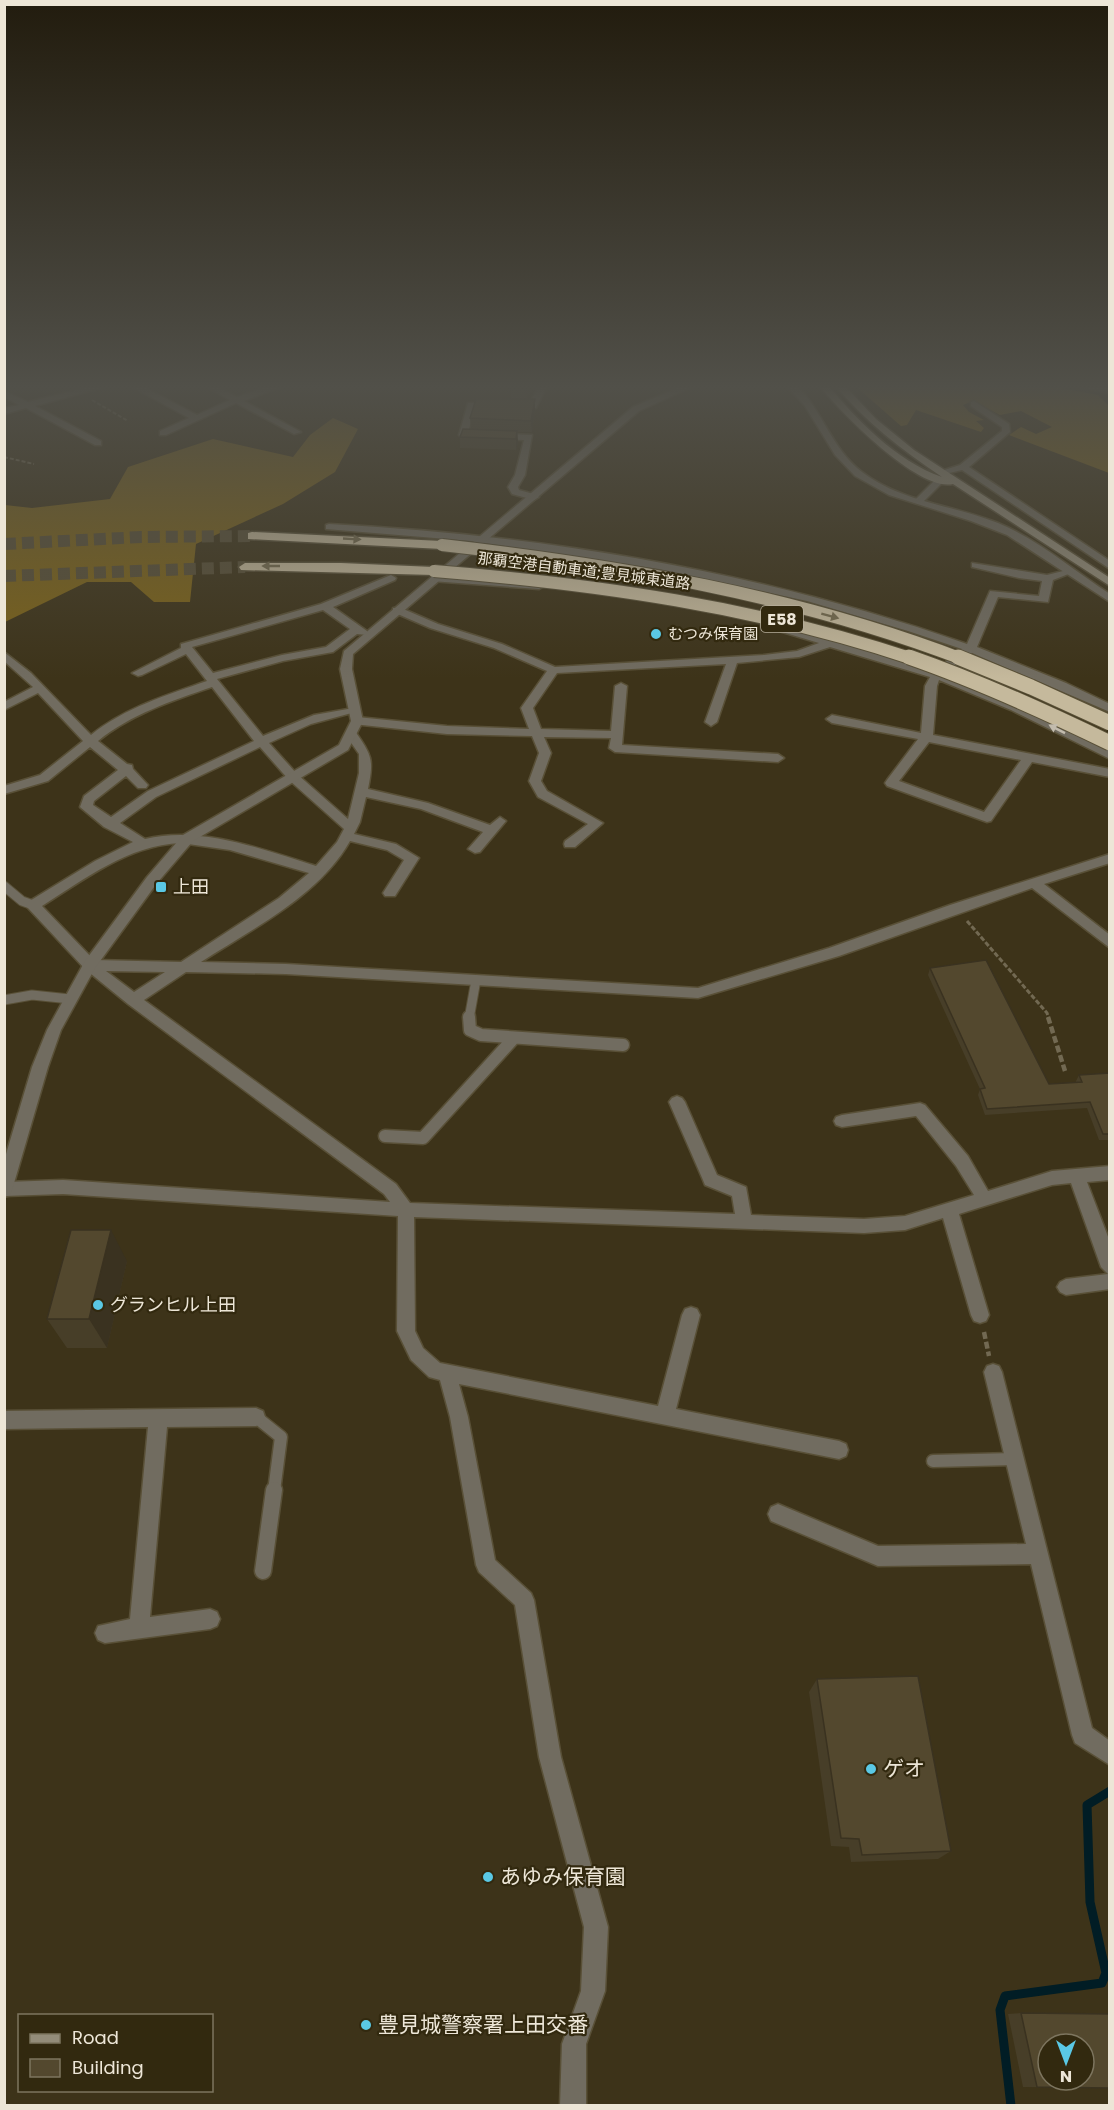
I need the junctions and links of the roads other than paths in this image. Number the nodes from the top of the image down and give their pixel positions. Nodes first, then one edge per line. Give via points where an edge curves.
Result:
1 (516, 482) edge
2 (551, 482) edge
3 (873, 482) edge
4 (936, 482) edge
5 (957, 482) edge
6 (986, 482) edge
7 (534, 497) junction
8 (919, 501) junction
9 (329, 527) dead end
10 (252, 536) tunnel mouth
11 (483, 539) junction
12 (1110, 552) edge
13 (1095, 557) junction
14 (1078, 563) junction
15 (976, 565) dead end
16 (1110, 566) edge
17 (245, 567) tunnel mouth
18 (1067, 571) junction
19 (434, 575) junction
20 (391, 578) dead end
21 (1048, 578) junction
22 (1110, 583) edge
23 (1110, 600) edge
24 (325, 606) junction
25 (398, 610) junction
26 (356, 630) junction
27 (369, 635) junction
28 (833, 642) junction
29 (971, 648) junction
30 (187, 649) junction
31 (4, 655) edge
32 (732, 661) junction
33 (554, 670) junction
34 (138, 673) dead end
35 (936, 675) junction
36 (212, 680) junction
37 (621, 686) dead end
38 (40, 688) junction
39 (4, 707) edge
40 (1110, 709) edge
41 (356, 715) junction
42 (832, 719) dead end
43 (711, 722) dead end
44 (1110, 723) edge
45 (535, 732) junction
46 (351, 734) junction
47 (927, 736) junction
48 (90, 741) junction
49 (261, 742) junction
50 (1110, 743) edge
51 (616, 746) junction
52 (1110, 755) edge
53 (1030, 756) junction
54 (778, 758) dead end
55 (128, 768) junction
56 (1110, 773) edge
57 (293, 777) junction
58 (142, 785) dead end
59 (4, 790) edge
60 (362, 792) junction
61 (109, 824) junction
62 (348, 832) junction
63 (188, 838) junction
64 (143, 843) junction
65 (570, 844) dead end
66 (475, 849) dead end
67 (1110, 858) edge
68 (319, 872) junction
69 (1034, 883) junction
70 (4, 886) edge
71 (390, 893) dead end
72 (33, 905) junction
73 (1110, 943) edge
74 (90, 965) junction
75 (179, 968) junction
76 (476, 980) junction
77 (70, 999) junction
78 (4, 1000) edge
79 (133, 1000) junction
80 (514, 1038) junction
81 (623, 1045) dead end
82 (677, 1102) dead end
83 (842, 1121) dead end
84 (385, 1136) dead end
85 (1110, 1173) edge
86 (1077, 1176) junction
87 (5, 1189) edge
88 (984, 1197) junction
89 (949, 1209) junction
90 (406, 1210) junction
91 (744, 1221) junction
92 (1110, 1268) edge
93 (1110, 1281) edge
94 (1066, 1287) dead end
95 (691, 1315) dead end
96 (980, 1315) road end
97 (993, 1372) road end
98 (447, 1374) junction
99 (665, 1416) junction
100 (256, 1417) joint
101 (158, 1419) junction
102 (4, 1420) edge
103 (839, 1450) dead end
104 (1014, 1459) junction
105 (933, 1461) dead end
106 (778, 1514) dead end
107 (1038, 1554) junction
108 (264, 1570) dead end
109 (210, 1619) dead end
110 (139, 1628) junction
111 (105, 1633) dead end
112 (1110, 1754) edge
113 (573, 2106) edge

1 - 7 street via 514,492
2 - 7 street
3 - 8 street
4 - 8 street
5 - 14 main road
6 - 13 street
7 - 11 street
8 - 18 street via 1010,532
9 - 11 street
10 -> 44 highway, 那覇空港自動車道;豊見城東道路 / E58, bridge via 386,541 525,554 758,597 893,634 988,669
11 - 19 street
11 - 29 street via 644,562 769,589 866,614
12 - 13 street
13 - 14 street
13 - 16 street
14 - 22 main road
15 - 21 street
19 -> 17 highway, 那覇空港自動車道;豊見城東道路 / E58 via 341,567
18 - 21 street
18 - 23 street
19 - 25 street
19 - 28 street via 653,596
19 - 50 highway, 那覇空港自動車道;豊見城東道路 / E58, bridge via 488,574 623,589 774,617 938,667 1036,707
20 - 24 street
21 - 29 street via 1044,600 994,592
24 - 26 street
24 - 30 street via 185,646
25 - 27 street
25 - 33 street
26 - 27 street
26 - 36 street via 329,650 282,658
27 - 41 street via 348,653 346,669
28 - 32 street via 799,654
28 - 35 street
29 - 35 street
29 - 40 street
30 - 34 street
30 - 36 street
31 - 38 street
32 - 33 street
32 - 43 street
33 - 45 street via 527,708
35 - 47 street via 931,686
52 -> 35 street via 1015,708
36 - 48 street via 151,705
36 - 49 street
37 - 51 street
38 - 39 street
38 - 48 street
41 - 45 street via 447,730
41 - 46 street
41 - 49 street via 318,716
42 - 47 street
45 - 51 street
45 - 65 street via 545,753 535,782 542,794 597,823
46 - 57 street via 344,747
46 - 60 street via 365,754
47 - 53 street
47 - 53 street via 891,783 987,818
48 - 55 street
48 - 59 street via 44,778
49 - 57 street
49 - 61 street via 152,794
51 - 54 street
53 - 56 street
55 - 58 street
55 - 61 street via 88,799 86,807
57 - 62 street
57 - 63 street
60 - 62 street
60 - 66 street via 496,826
61 - 64 street
62 - 68 street
62 - 71 street via 412,858
63 - 64 street
63 - 68 street
63 - 74 street
64 - 72 street
67 - 69 street
68 - 75 street via 284,901
69 - 73 street
69 - 76 street via 834,952 698,993
70 - 72 lane
72 - 74 street
74 - 75 street
74 - 77 street
74 - 79 street
75 - 76 street via 286,969
75 - 79 street
76 - 80 lane via 470,1030
77 - 78 lane via 32,995
77 - 87 street via 39,1067
79 - 90 street via 390,1189
80 - 81 lane
80 - 84 lane via 423,1138
82 - 91 street via 711,1180 740,1192
83 - 88 street via 920,1109 962,1161
85 - 86 street
86 - 88 street via 1052,1178
86 - 92 street
87 - 90 street via 63,1187
88 - 89 street
89 - 91 street via 905,1223 864,1226
89 - 96 street
90 - 91 street
90 - 98 street via 406,1331 417,1354 435,1371
93 - 94 street
95 - 99 street
97 - 104 street
98 - 99 street
98 - 113 street via 459,1417 486,1565 524,1600 550,1757 596,1927 593,1991 574,2044
99 - 103 street
100 - 101 street
100 - 108 lane via 281,1437
101 - 102 street
101 - 110 street
104 - 105 lane
104 - 107 street
106 - 107 street via 878,1556
107 - 112 street via 1083,1735
109 - 110 street
110 - 111 street

